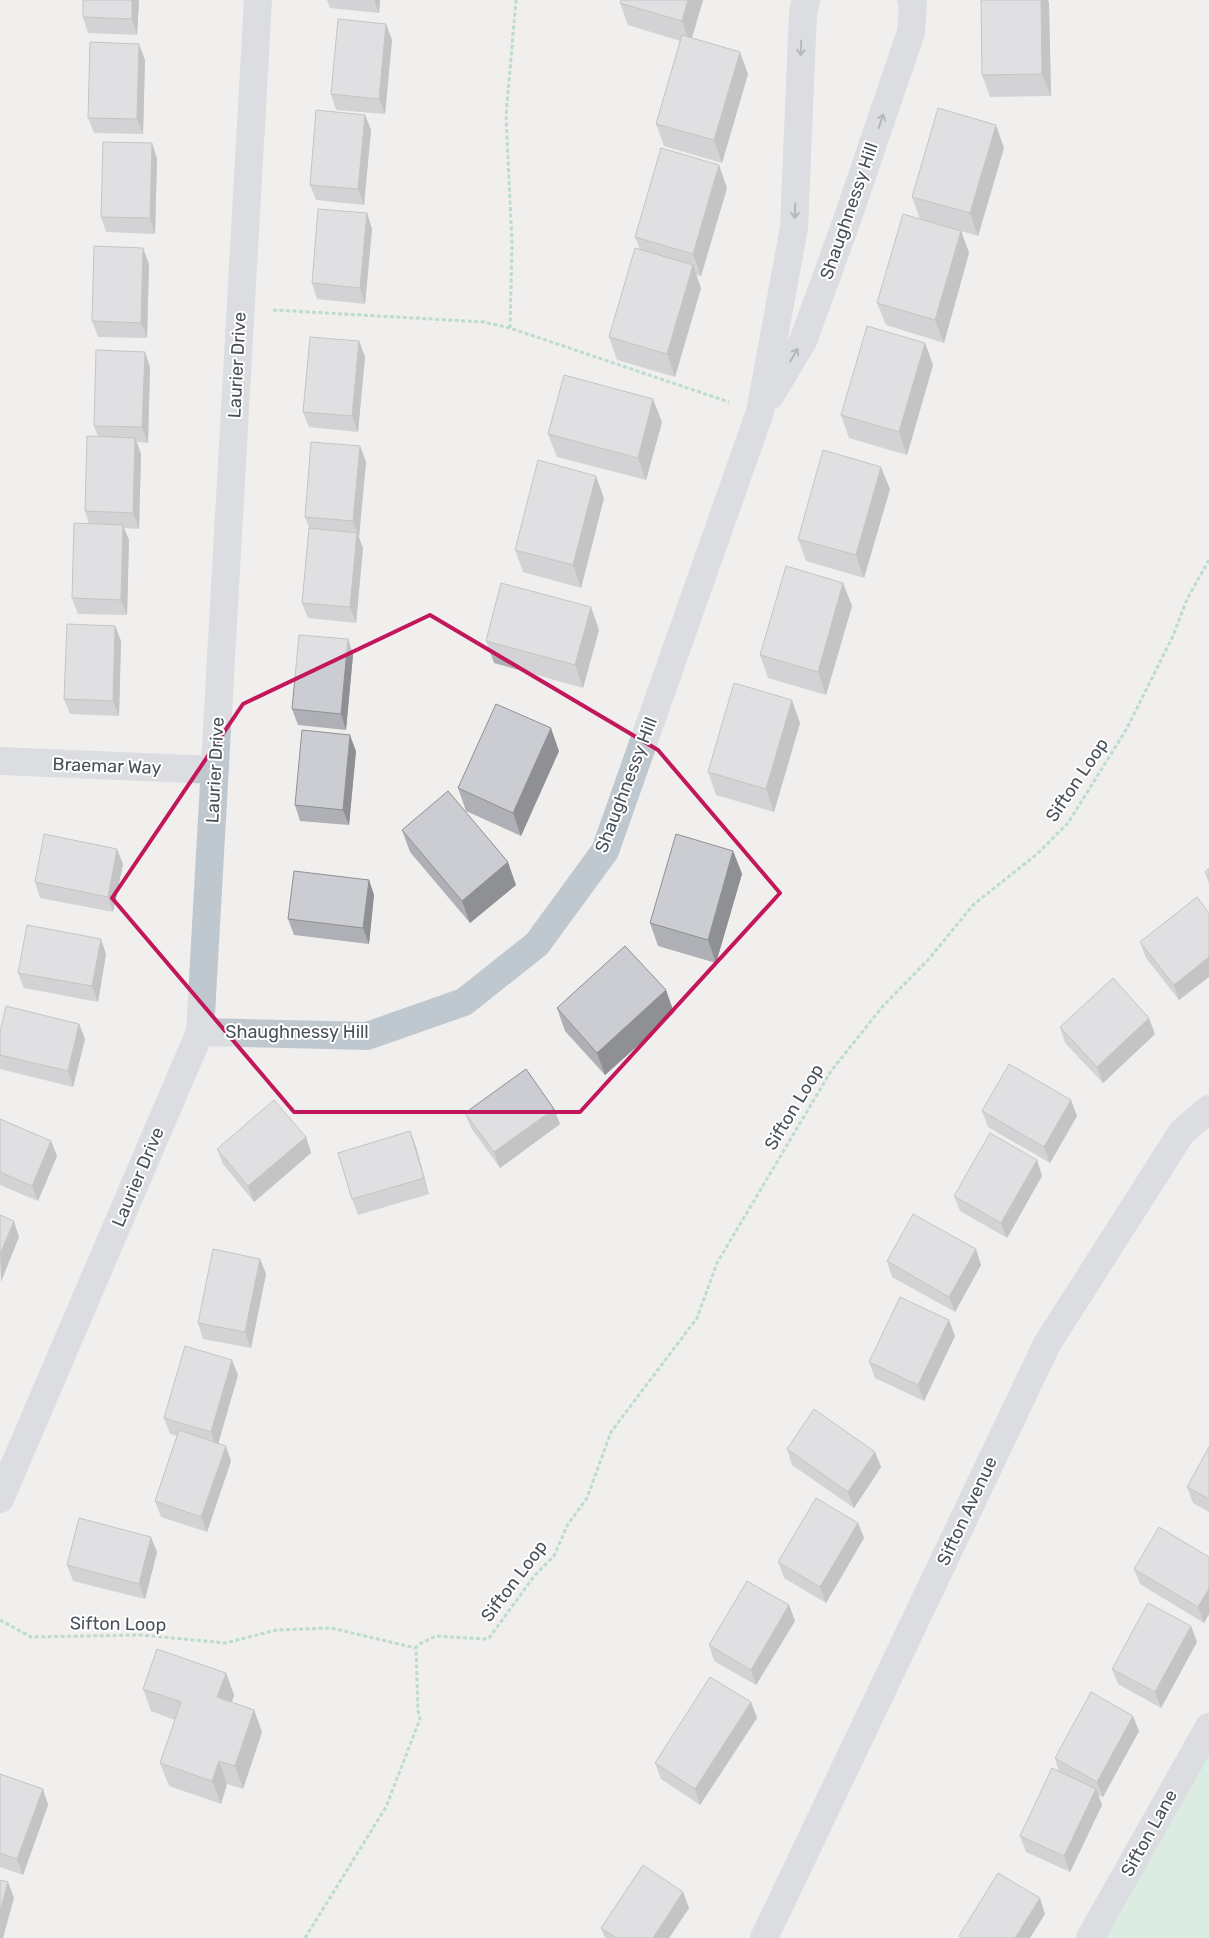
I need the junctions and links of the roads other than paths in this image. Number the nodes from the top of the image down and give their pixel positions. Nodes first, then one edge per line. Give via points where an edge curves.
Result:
1 (258, 0) edge
2 (806, 0) edge
3 (911, 0) edge
4 (760, 412) junction
5 (0, 761) edge
6 (215, 770) junction
7 (200, 1032) junction
8 (1209, 1109) edge
9 (0, 1499) edge
10 (1209, 1727) edge
11 (764, 1938) edge
12 (1090, 1938) edge

1 - 6 street, Laurier Drive
2 -> 4 street, Shaughnessy Hill via 794,228
4 -> 3 street, Shaughnessy Hill via 803,341 911,32
4 - 7 street, Shaughnessy Hill via 605,851 537,944 464,1002 367,1036
5 - 6 street, Braemar Way
6 - 7 street, Laurier Drive
7 - 9 street, Laurier Drive
8 - 11 street, Sifton Avenue via 1182,1132 1046,1344
10 - 12 street, Sifton Lane

